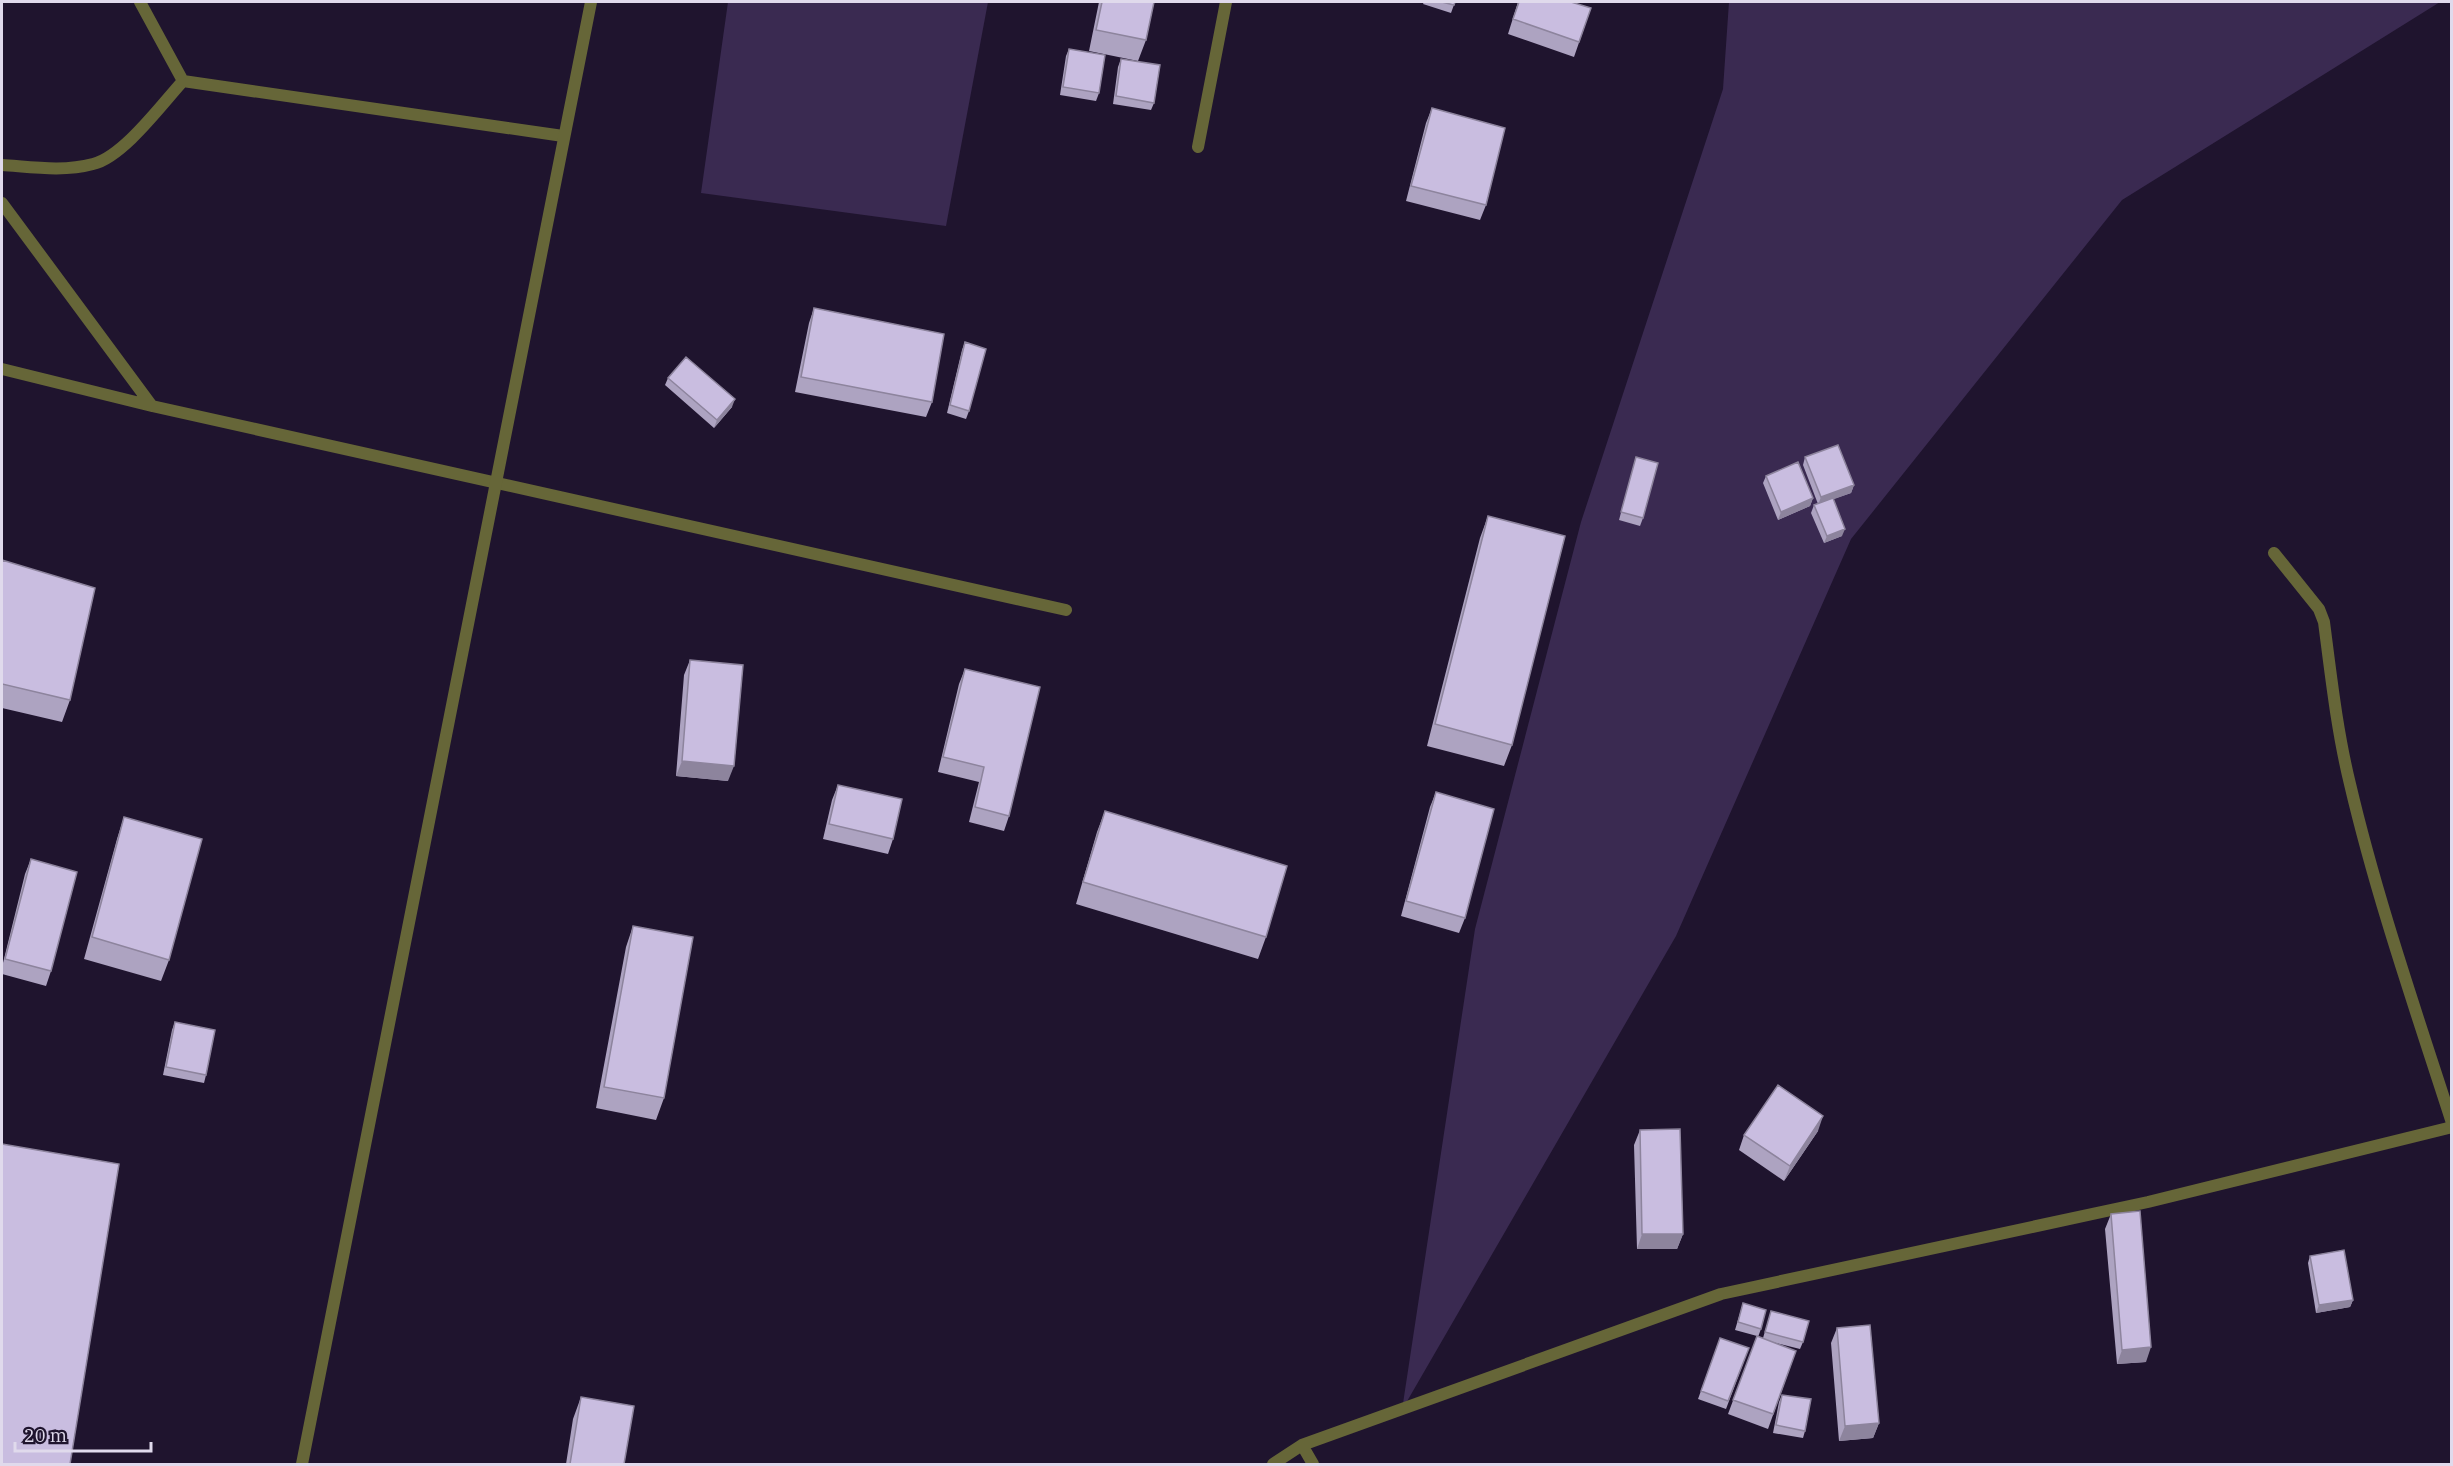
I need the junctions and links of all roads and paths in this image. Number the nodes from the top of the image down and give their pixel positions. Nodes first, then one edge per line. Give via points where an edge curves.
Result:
1 (140, 2) edge
2 (591, 2) edge
3 (1226, 2) edge
4 (183, 81) junction
5 (563, 136) junction
6 (1198, 147) dead end
7 (2, 165) edge
8 (2, 203) edge
9 (2, 369) edge
10 (152, 406) junction
11 (495, 482) junction
12 (2274, 553) dead end
13 (1066, 610) dead end
14 (2451, 1125) edge
15 (1302, 1445) junction
16 (302, 1464) edge
17 (1273, 1464) edge
18 (1313, 1464) edge

1 - 4 street
2 - 5 street
3 - 6 street
4 - 5 street
4 - 7 street via 125,145 96,164 67,169
5 - 11 street
8 - 10 street
9 - 10 street
10 - 11 street
11 - 13 street
11 - 16 street
12 - 14 street via 2319,609 2324,622 2349,783 2377,890
14 - 15 street via 2148,1202 1721,1294
15 - 17 street
15 - 18 street

